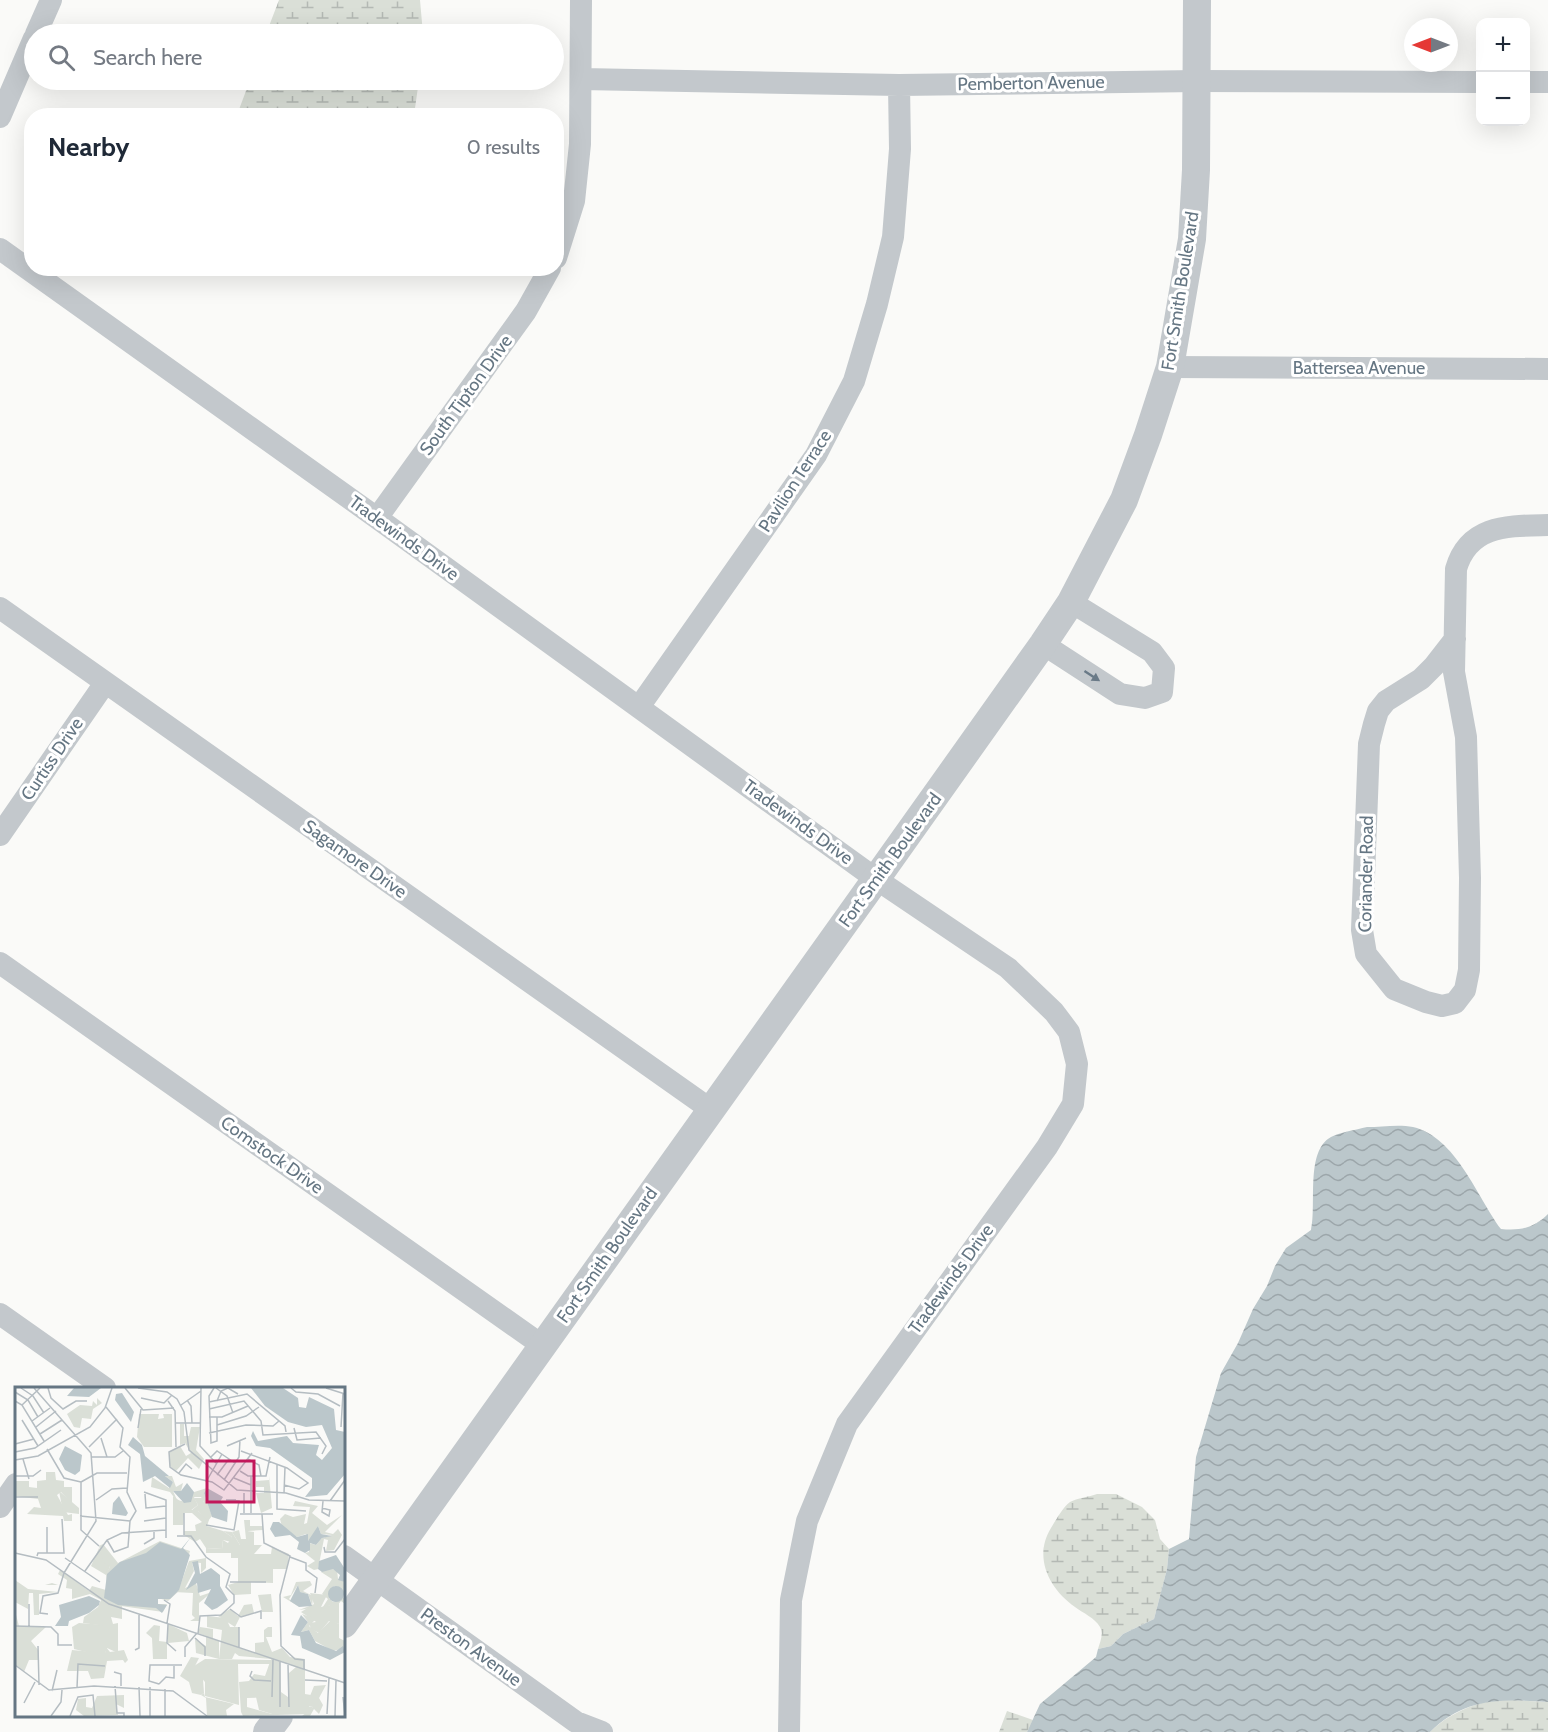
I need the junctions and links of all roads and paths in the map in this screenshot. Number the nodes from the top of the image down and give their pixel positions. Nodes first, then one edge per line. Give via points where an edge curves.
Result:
1 (51, 0) edge
2 (581, 0) edge
3 (1197, 0) edge
4 (40, 24) edge
5 (24, 61) edge
6 (582, 79) junction
7 (1197, 81) junction
8 (1476, 82) edge
9 (1530, 82) edge
10 (1548, 82) edge
11 (899, 85) junction
12 (0, 117) edge
13 (564, 233) edge
14 (0, 249) edge
15 (24, 266) edge
16 (38, 276) edge
17 (546, 276) edge
18 (1170, 367) junction
19 (1548, 369) edge
20 (377, 518) junction
21 (1548, 525) edge
22 (1071, 602) junction
23 (0, 608) edge
24 (1455, 639) junction
25 (1043, 644) junction
26 (105, 683) junction
27 (639, 707) junction
28 (0, 836) edge
29 (876, 879) junction
30 (0, 963) edge
31 (710, 1109) junction
32 (0, 1314) edge
33 (543, 1346) junction
34 (94, 1385) edge
35 (15, 1485) edge
36 (0, 1507) edge
37 (345, 1557) edge
38 (376, 1579) junction
39 (345, 1623) edge
40 (278, 1717) edge
41 (267, 1732) edge
42 (603, 1732) edge
43 (789, 1732) edge

1 - 4 street
2 - 6 street
3 - 7 street, Fort Smith Boulevard
5 - 12 street
6 - 11 street, Pemberton Avenue
6 - 13 street via 574,201
7 - 8 street, Pemberton Avenue
7 - 11 street, Pemberton Avenue
7 - 18 street, Fort Smith Boulevard via 1192,239
9 - 10 street
11 - 27 street, Pavilion Terrace via 900,149 893,237 854,381 816,455
14 - 15 street, Tradewinds Drive
16 - 20 street, Tradewinds Drive
17 - 20 street, South Tipton Drive via 526,311
18 - 19 street, Battersea Avenue
18 - 22 street, Fort Smith Boulevard via 1124,500
20 - 27 street, Tradewinds Drive
21 - 24 street, Coriander Road via 1504,526 1484,532 1460,555 1454,590
22 - 25 street, Fort Smith Boulevard
25 -> 22 street via 1120,694 1146,698 1162,692 1164,668 1152,652
23 - 26 street, Sagamore Drive
24 - 24 street, Coriander Road via 1454,672 1466,737 1469,970 1465,990 1455,1003 1442,1006 1394,989 1366,954 1363,887 1369,744 1378,711 1386,701 1421,679
25 - 29 street, Fort Smith Boulevard
26 - 28 street, Curtiss Drive
26 - 31 street, Sagamore Drive
27 - 29 street, Tradewinds Drive
29 - 31 street, Fort Smith Boulevard
29 - 43 street, Tradewinds Drive via 1008,968 1054,1012 1069,1032 1076,1074 1072,1104 1047,1147 847,1424 807,1521 791,1600
30 - 33 street, Comstock Drive
31 - 33 street, Fort Smith Boulevard
32 - 34 street
33 - 38 street, Fort Smith Boulevard
35 - 36 street
37 - 38 street, Preston Avenue
38 - 39 street, Fort Smith Boulevard
38 - 42 street, Preston Avenue via 576,1722
40 - 41 street

